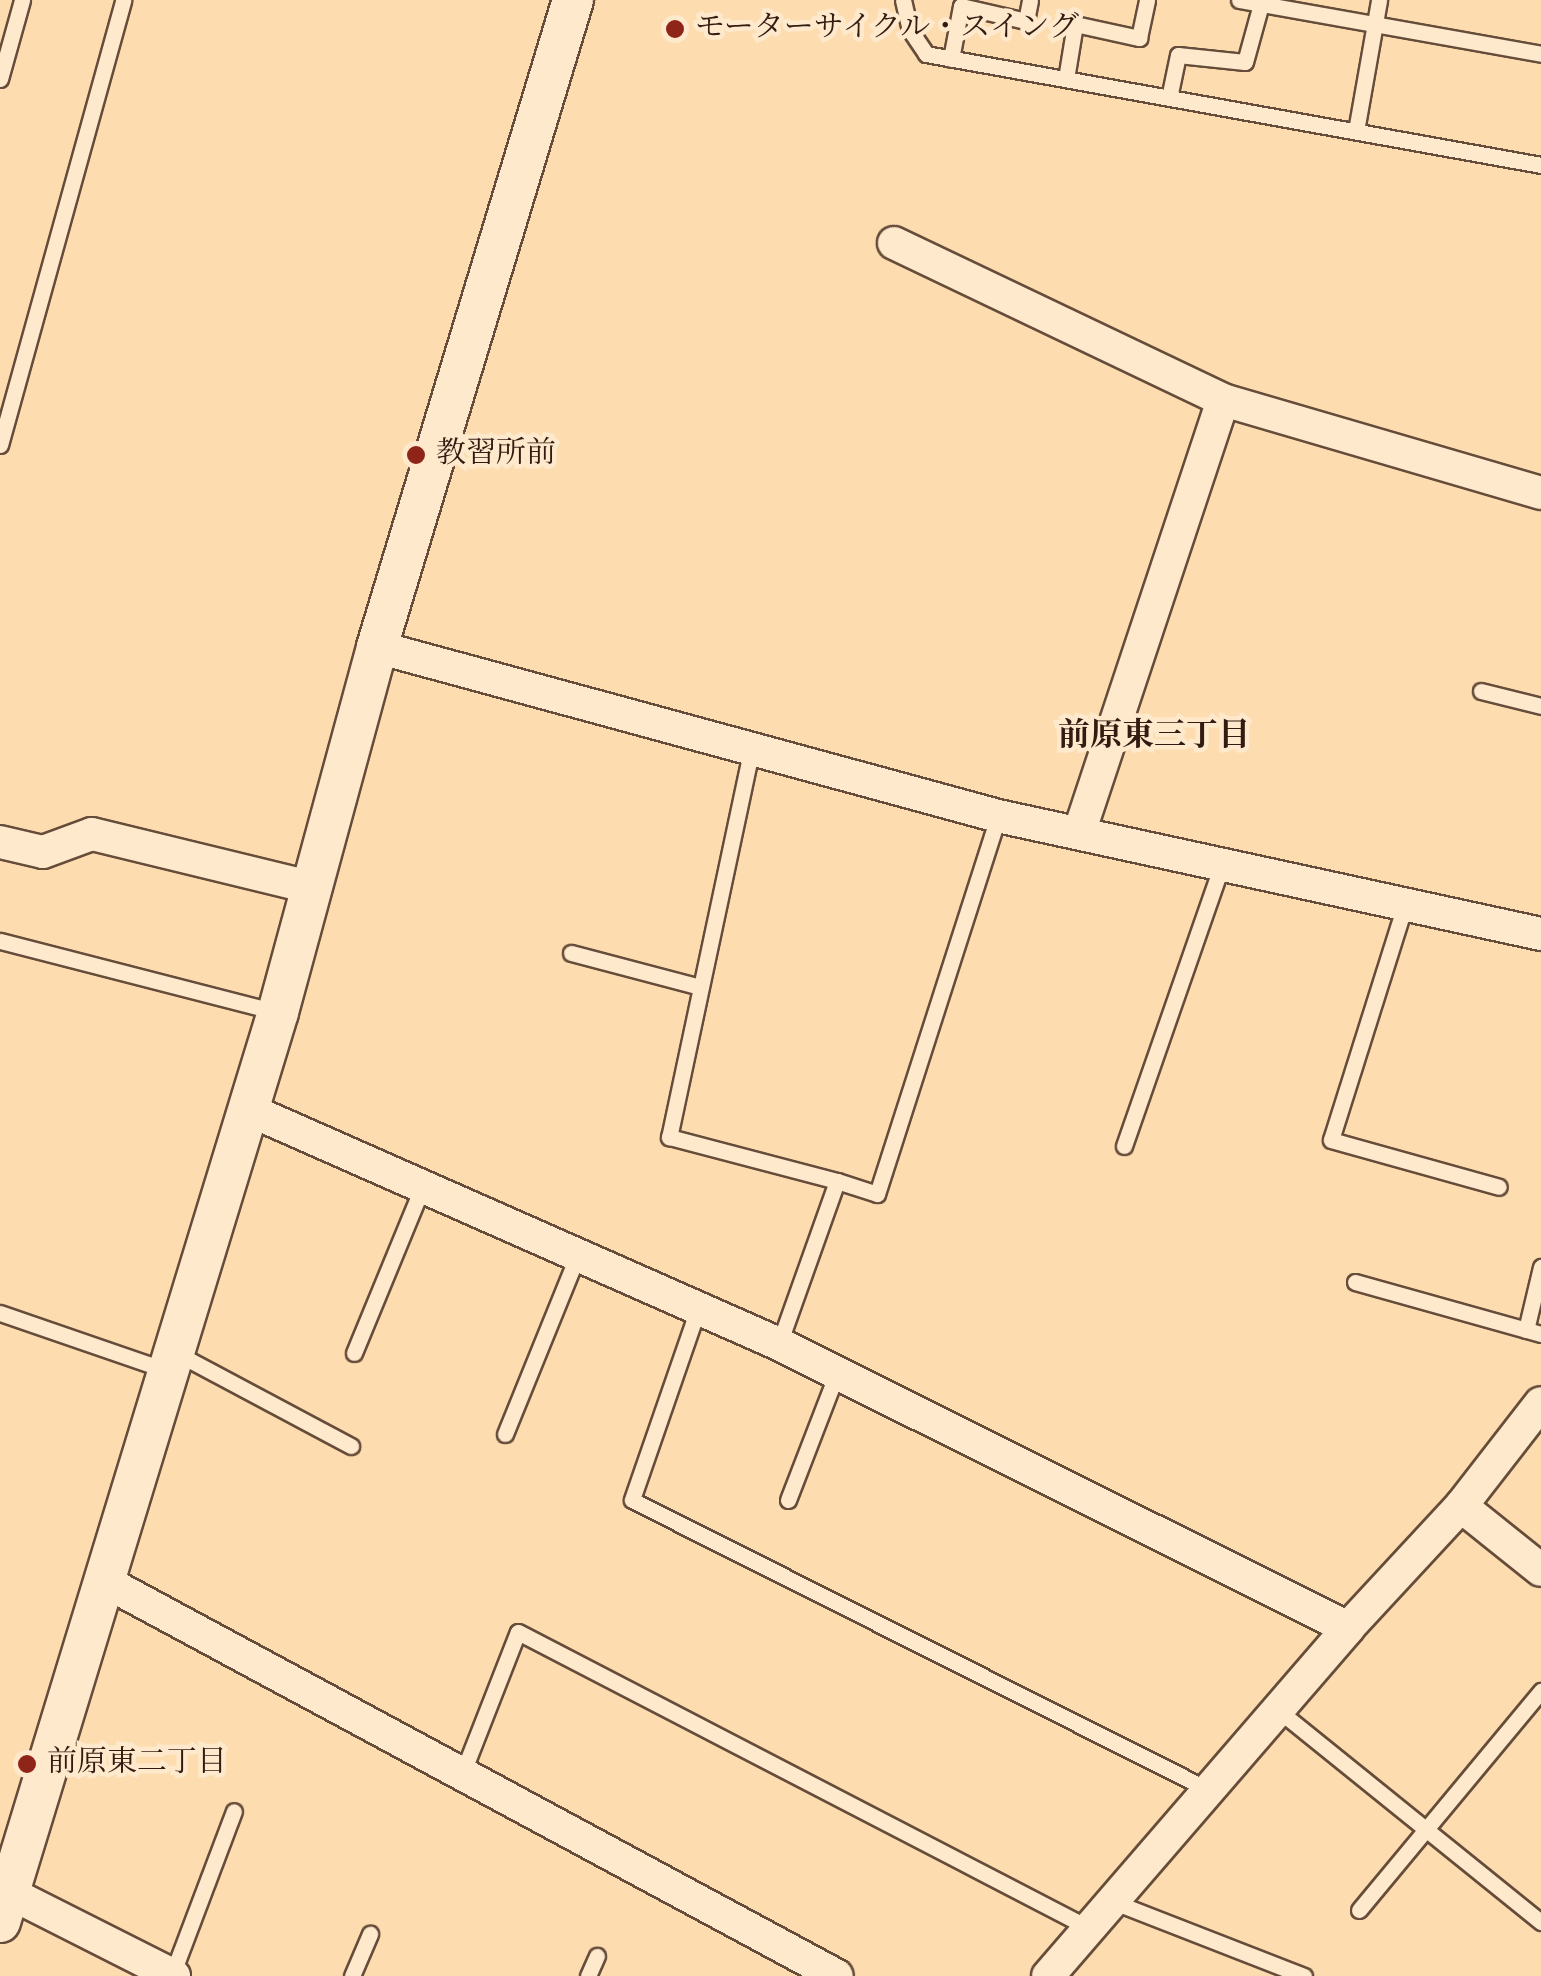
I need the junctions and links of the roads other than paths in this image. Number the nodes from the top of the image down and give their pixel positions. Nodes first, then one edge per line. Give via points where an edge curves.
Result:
1 (22, 0) edge
2 (123, 0) edge
3 (572, 0) edge
4 (903, 0) edge
5 (1030, 0) edge
6 (1146, 0) edge
7 (1239, 0) edge
8 (1379, 0) edge
9 (1261, 4) junction
10 (1375, 24) junction
11 (1541, 54) edge
12 (951, 59) junction
13 (0, 79) edge
14 (1066, 79) junction
15 (1169, 98) junction
16 (1356, 131) junction
17 (1541, 165) edge
18 (894, 244) dead end
19 (1223, 400) junction
20 (0, 445) edge
21 (1541, 493) edge
22 (377, 647) junction
23 (1481, 691) dead end
24 (1541, 706) edge
25 (751, 752) junction
26 (998, 816) junction
27 (1079, 833) junction
28 (0, 842) edge
29 (1222, 865) junction
30 (310, 887) junction
31 (1405, 905) junction
32 (1541, 934) edge
33 (0, 942) edge
34 (571, 953) dead end
35 (701, 987) junction
36 (278, 1012) junction
37 (248, 1109) junction
38 (1124, 1146) dead end
39 (837, 1181) junction
40 (423, 1186) junction
41 (1499, 1186) dead end
42 (578, 1254) junction
43 (1541, 1267) edge
44 (1355, 1282) dead end
45 (698, 1306) junction
46 (0, 1312) edge
47 (1534, 1332) edge
48 (779, 1344) junction
49 (354, 1353) dead end
50 (172, 1362) junction
51 (838, 1373) junction
52 (1541, 1403) edge
53 (505, 1434) dead end
54 (351, 1446) dead end
55 (788, 1500) dead end
56 (1461, 1506) junction
57 (1541, 1570) edge
58 (106, 1582) junction
59 (1348, 1628) junction
60 (1541, 1691) edge
61 (1278, 1710) junction
62 (463, 1772) junction
63 (1210, 1790) junction
64 (234, 1810) dead end
65 (1428, 1831) junction
66 (1114, 1902) junction
67 (4, 1907) edge
68 (1359, 1910) dead end
69 (1541, 1922) edge
70 (1091, 1929) junction
71 (370, 1934) dead end
72 (596, 1956) dead end
73 (173, 1975) edge
74 (352, 1976) edge
75 (588, 1976) edge
76 (837, 1976) edge
77 (1048, 1976) edge
78 (1304, 1976) edge

1 - 13 lane
2 - 20 lane
3 - 22 street
4 - 12 lane via 910,30 926,54
5 - 12 lane via 1026,21 960,6
6 - 14 lane via 1139,38 1075,24
7 - 9 lane
8 - 10 lane
9 - 10 lane
9 - 15 lane via 1245,62 1178,55
10 - 11 lane
10 - 16 lane
12 - 14 lane
14 - 15 lane
15 - 16 lane
16 - 17 lane
18 - 19 street
19 - 21 street
19 - 27 street
22 - 25 street
22 - 30 street
23 - 24 lane
25 - 26 street
25 - 35 lane
26 - 27 street
26 - 39 lane via 877,1194
27 - 29 street
28 - 30 street via 43,852 92,834
29 - 31 street
29 - 38 lane
30 - 36 street
31 - 32 street
31 - 41 lane via 1331,1140
33 - 36 lane
34 - 35 lane
35 - 39 lane via 669,1137
36 - 37 street
37 - 40 street
37 - 50 street
39 - 48 lane
40 - 42 street
40 - 49 lane
42 - 45 street
42 - 53 lane
43 - 47 lane
44 - 47 lane
45 - 48 street
45 - 63 lane via 632,1500
46 - 50 lane
48 - 51 street
50 - 54 lane
50 - 58 street
51 - 55 lane
51 - 59 street
52 - 56 street
56 - 57 street
56 - 59 street
58 - 62 street
58 - 67 street
59 - 61 street
60 - 65 lane
61 - 63 street
61 - 65 lane
62 - 70 lane via 518,1632
62 - 76 street
63 - 66 street
64 - 73 lane
65 - 68 lane
65 - 69 lane
66 - 70 street
66 - 78 lane
67 - 73 street
70 - 77 street
71 - 74 lane
72 - 75 lane

